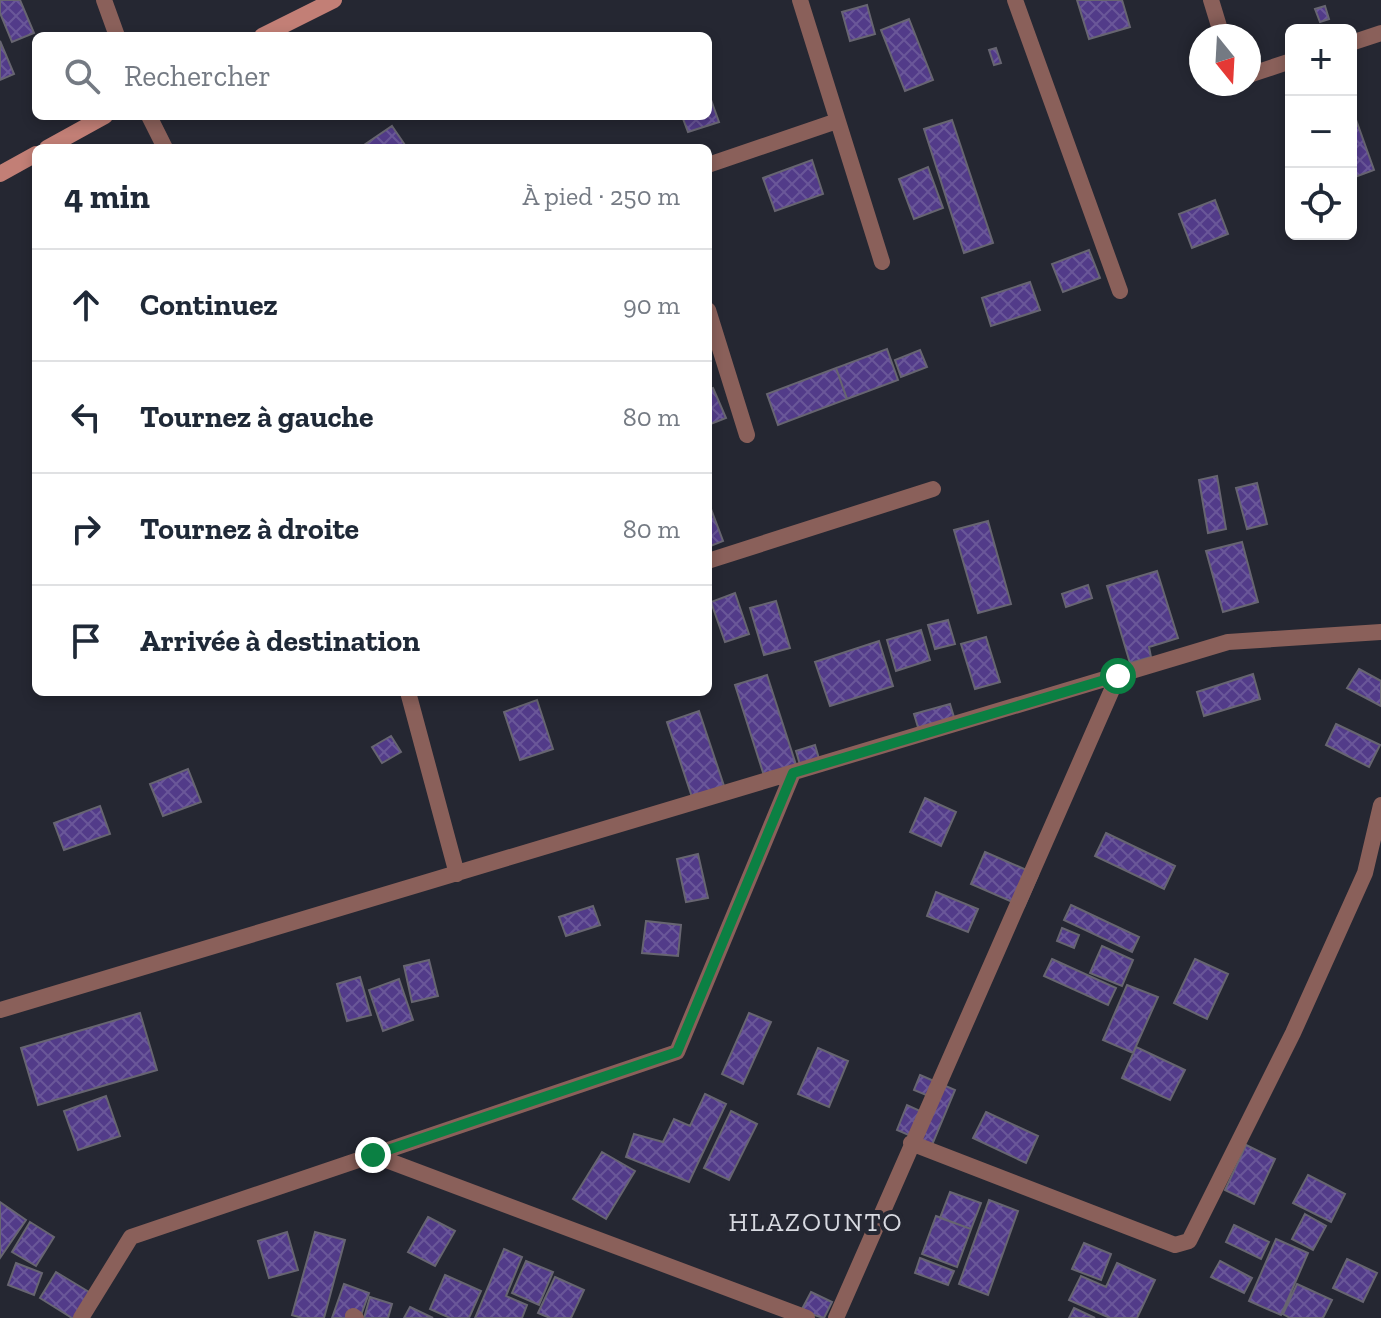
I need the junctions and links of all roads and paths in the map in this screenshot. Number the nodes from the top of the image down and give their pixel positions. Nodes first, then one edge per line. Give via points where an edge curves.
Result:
1 (104, 0) edge
2 (334, 0) edge
3 (800, 0) edge
4 (1015, 0) edge
5 (1211, 0) edge
6 (1218, 24) edge
7 (116, 32) edge
8 (270, 32) edge
9 (1381, 33) edge
10 (1357, 41) edge
11 (1285, 63) edge
12 (1261, 71) edge
13 (98, 120) edge
14 (151, 120) edge
15 (837, 121) junction
16 (54, 144) edge
17 (163, 144) edge
18 (32, 156) edge
19 (712, 164) edge
20 (0, 174) edge
21 (882, 262) dead end
22 (1120, 291) dead end
23 (712, 323) edge
24 (747, 435) dead end
25 (933, 489) dead end
26 (712, 560) edge
27 (1381, 632) edge
28 (1118, 676) junction
29 (409, 696) edge
30 (793, 773) junction
31 (1381, 805) edge
32 (457, 874) junction
33 (0, 1010) edge
34 (911, 1143) junction
35 (373, 1155) junction
36 (81, 1318) edge
37 (807, 1318) edge
38 (836, 1318) edge

1 - 7 street
2 - 8 street
3 - 15 street
4 - 22 street
5 - 6 street
9 - 10 street
11 - 12 street
13 - 16 street
14 - 17 street
15 - 19 street
15 - 21 street
18 - 20 street
23 - 24 street
25 - 26 street
27 - 28 street via 1228,642
28 - 30 street
28 - 34 street
29 - 32 street
30 - 32 street
30 - 35 street via 677,1052
31 - 34 street via 1365,873 1293,1033 1189,1241 1175,1245
32 - 33 street
34 - 38 street
35 - 36 street via 131,1237
35 - 37 street

